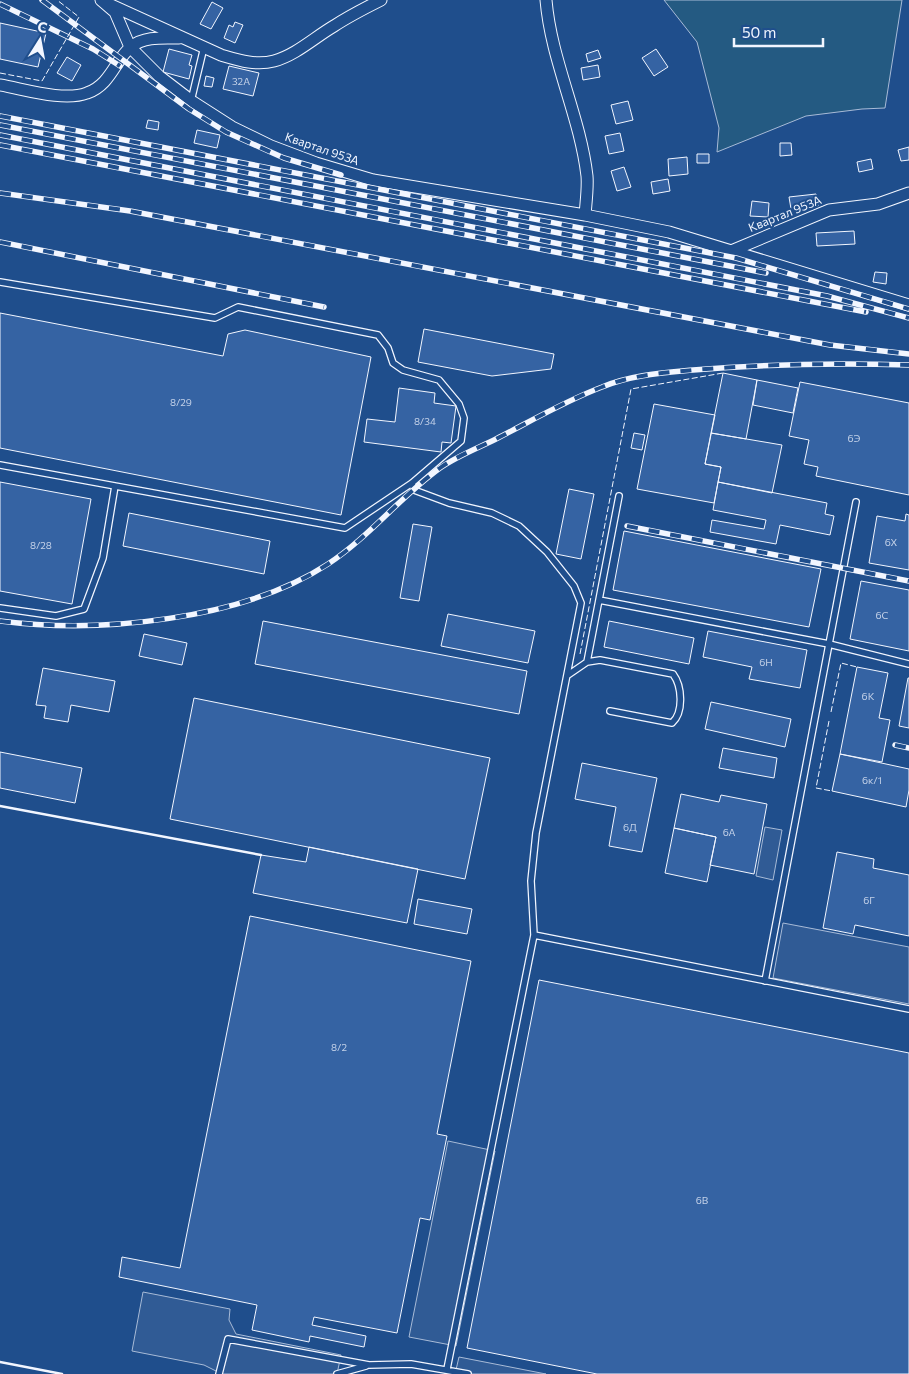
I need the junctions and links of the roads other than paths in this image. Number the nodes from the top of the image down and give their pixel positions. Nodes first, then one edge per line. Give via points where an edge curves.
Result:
1 (381, 0) edge
2 (546, 0) edge
3 (104, 1) edge
4 (184, 38) junction
5 (130, 47) junction
6 (204, 47) junction
7 (0, 85) edge
8 (191, 101) junction
9 (909, 193) edge
10 (585, 214) junction
11 (731, 251) junction
12 (0, 282) edge
13 (909, 305) edge
14 (0, 465) edge
15 (412, 483) junction
16 (115, 486) junction
17 (619, 496) dead end
18 (856, 502) dead end
19 (599, 600) junction
20 (0, 608) edge
21 (829, 644) junction
22 (587, 662) junction
23 (909, 664) edge
24 (568, 676) junction
25 (610, 711) dead end
26 (534, 935) junction
27 (765, 982) junction
28 (909, 1009) edge
29 (369, 1365) junction
30 (447, 1369) junction
31 (219, 1374) edge
32 (337, 1374) edge
33 (468, 1374) edge

1 - 6 street, Квартал 953А via 274,61 240,61
2 - 10 street via 548,26 581,142 587,178
3 - 4 street, Квартал 953А
3 - 5 street, Квартал 953А via 122,24
4 - 5 street via 155,38
4 - 6 street, Квартал 953А
5 - 7 street via 110,75 87,94 68,97
5 - 8 street, Квартал 953А
6 - 8 lane
8 - 10 street, Квартал 953А via 232,127 271,146 374,180
9 - 11 street, Квартал 953А via 878,204 828,210
10 - 11 street, Квартал 953А via 669,232
11 - 13 street, Квартал 953А
12 - 15 lane via 215,318 238,307 378,335 388,348 393,363 403,370 439,380 458,404 464,418 461,441
14 - 16 lane
15 - 16 lane via 345,528
15 - 24 lane via 414,490 492,513 519,526 547,552 574,586 580,603
16 - 20 lane via 103,558 84,608 56,616
17 - 19 lane
18 - 21 lane
19 - 21 lane
19 - 22 lane
21 - 23 lane
21 - 27 lane
22 - 24 lane
22 - 25 lane via 600,660 673,674 680,683 679,713 672,723
24 - 26 lane via 536,833 531,881
26 - 27 lane
26 - 30 lane
27 - 28 lane
29 - 30 lane via 412,1364
29 - 31 lane via 228,1339
29 - 32 lane
30 - 33 lane

